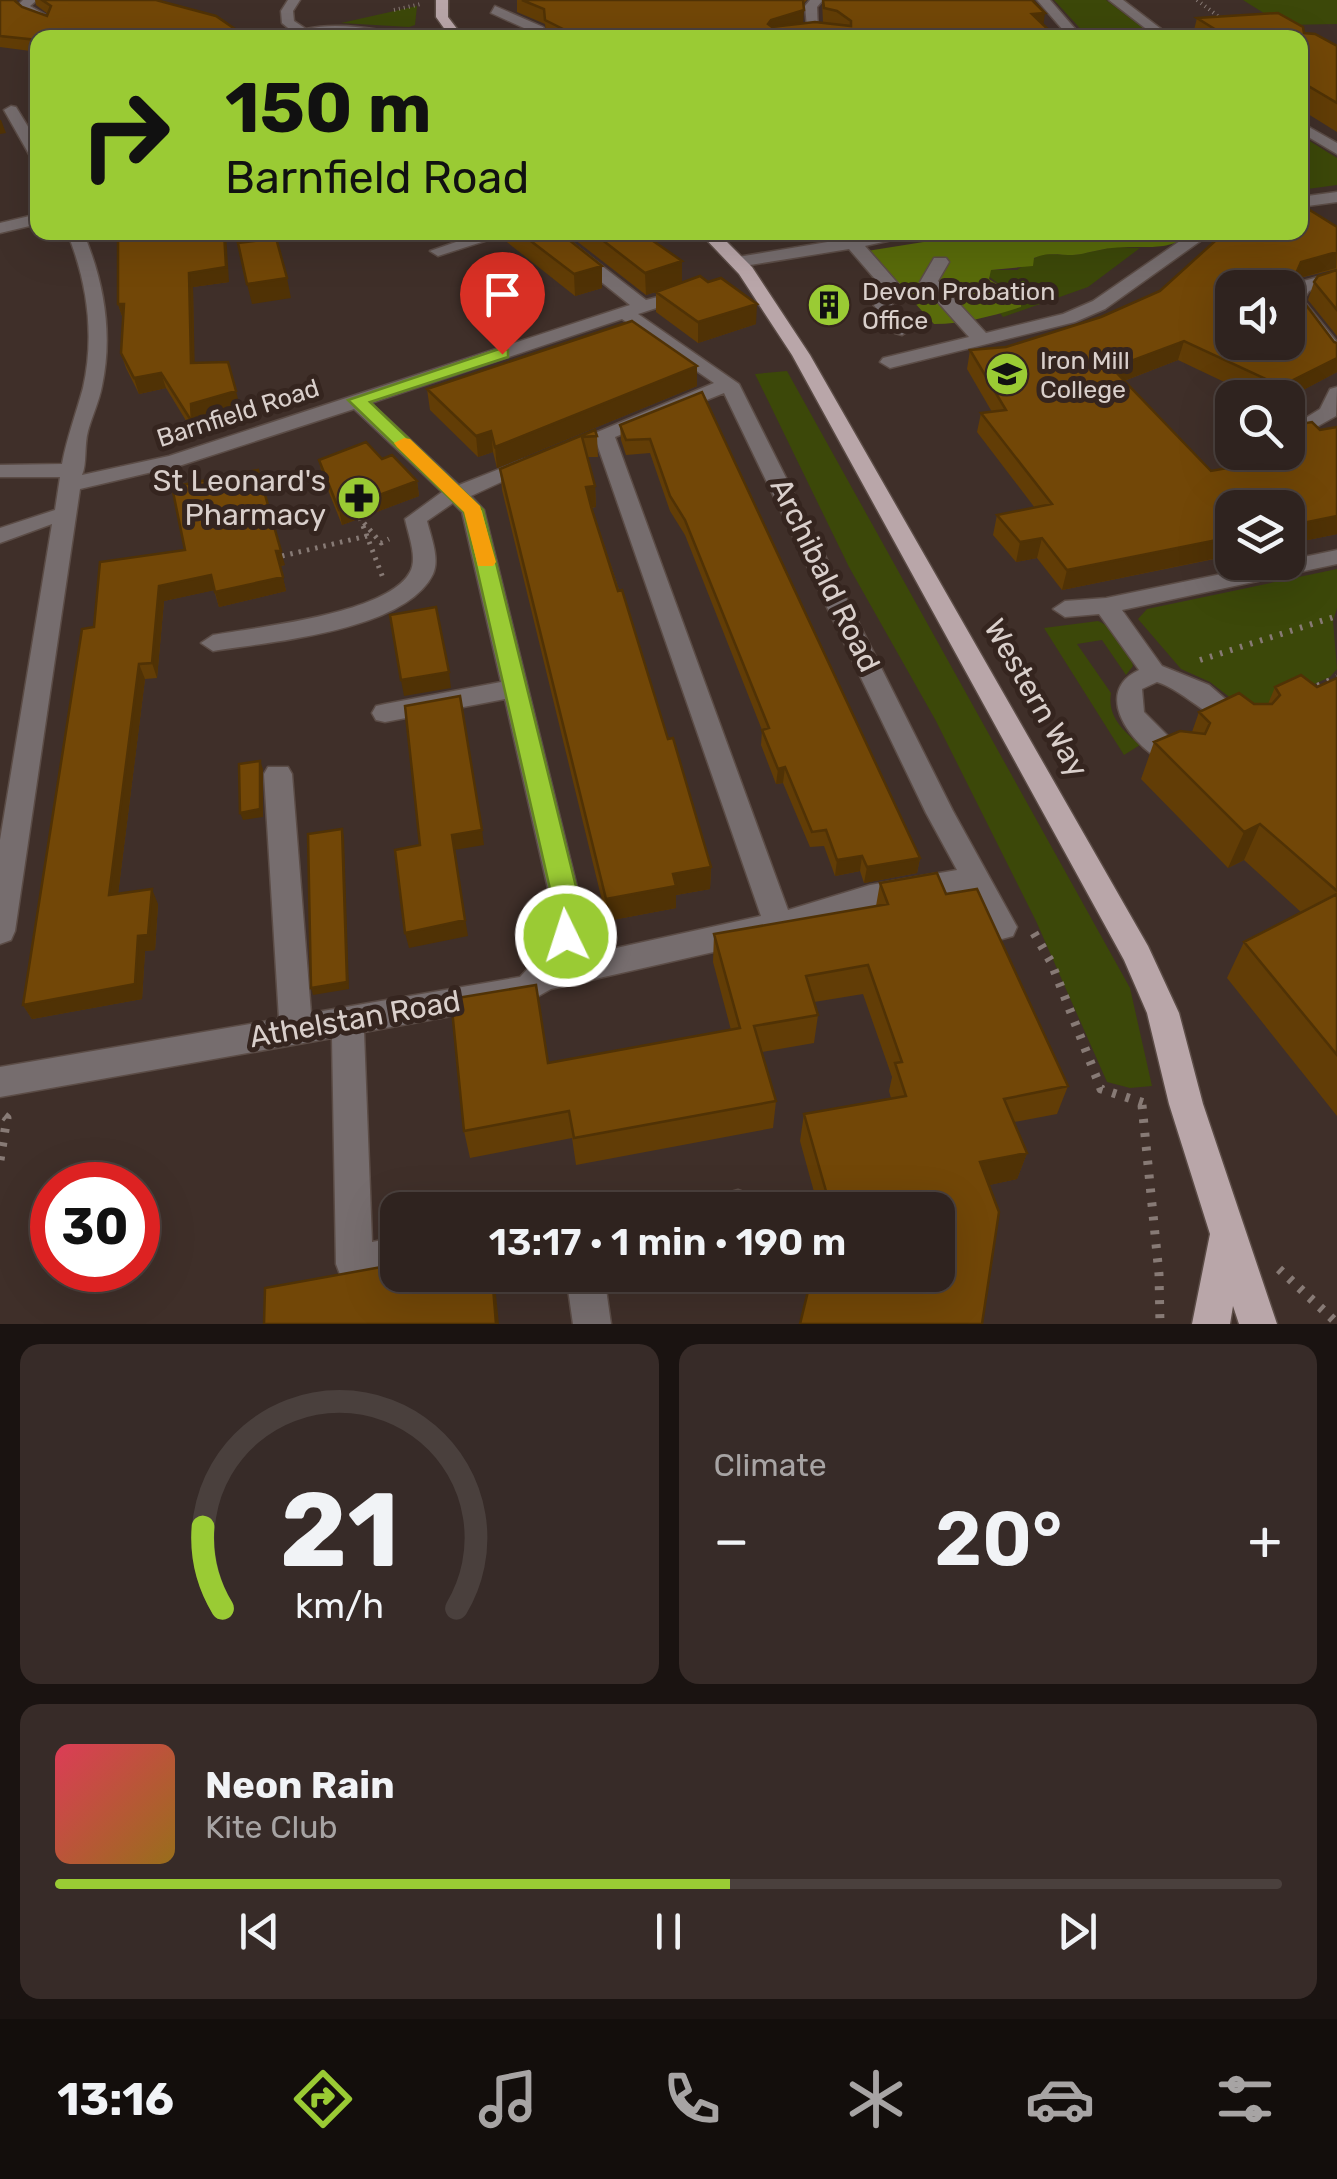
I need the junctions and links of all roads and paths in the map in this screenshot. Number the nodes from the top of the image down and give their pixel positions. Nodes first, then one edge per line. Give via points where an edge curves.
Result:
1 (31, 0) edge
2 (294, 0) edge
3 (442, 0) edge
4 (817, 0) edge
5 (1042, 0) edge
6 (1115, 0) edge
7 (1196, 0) edge
8 (521, 3) edge
9 (48, 20) edge
10 (1235, 24) edge
11 (814, 29) junction
12 (290, 30) edge
13 (323, 30) edge
14 (358, 30) edge
15 (452, 30) edge
16 (539, 30) edge
17 (810, 30) edge
18 (822, 30) edge
19 (1070, 30) edge
20 (1155, 30) edge
21 (11, 110) edge
22 (1308, 131) edge
23 (30, 142) edge
24 (1337, 150) edge
25 (1337, 197) edge
26 (1308, 201) edge
27 (30, 221) edge
28 (0, 228) edge
29 (77, 240) edge
30 (477, 240) edge
31 (556, 240) edge
32 (715, 240) edge
33 (866, 240) edge
34 (1193, 240) edge
35 (852, 242) junction
36 (438, 251) dead end
37 (738, 262) junction
38 (940, 262) dead end
39 (1337, 277) edge
40 (691, 290) edge
41 (635, 310) junction
42 (902, 330) dead end
43 (982, 340) junction
44 (1337, 354) edge
45 (890, 362) dead end
46 (729, 384) junction
47 (1337, 393) edge
48 (357, 400) junction
49 (1305, 427) edge
50 (604, 434) junction
51 (0, 471) edge
52 (74, 477) junction
53 (458, 494) junction
54 (66, 514) junction
55 (0, 536) edge
56 (367, 536) junction
57 (389, 540) dead end
58 (282, 556) edge
59 (1337, 557) edge
60 (386, 587) dead end
61 (1106, 606) junction
62 (1065, 609) dead end
63 (1337, 616) edge
64 (213, 642) dead end
65 (1162, 674) junction
66 (1337, 677) edge
67 (515, 688) junction
68 (1304, 692) edge
69 (385, 712) dead end
70 (1248, 729) edge
71 (1179, 760) edge
72 (278, 774) dead end
73 (975, 879) junction
74 (998, 921) joint
75 (779, 925) junction
76 (0, 931) edge
77 (548, 976) junction
78 (348, 1020) junction
79 (296, 1028) junction
80 (0, 1082) edge
81 (1186, 1104) junction
82 (1142, 1105) junction
83 (0, 1112) edge
84 (0, 1160) edge
85 (1226, 1237) junction
86 (380, 1259) edge
87 (587, 1292) edge
88 (592, 1324) edge
89 (1160, 1324) edge
90 (1211, 1324) edge
91 (1258, 1324) edge

1 - 9 street via 26,9
2 - 12 street via 287,10
3 - 15 main road via 442,17
4 - 11 street via 811,6
5 - 19 street
6 - 20 street
7 - 10 path
8 - 16 street via 495,10
11 - 17 street
11 - 18 street
13 - 14 street
21 - 23 street
22 - 24 street
25 - 26 street
27 - 28 street
29 - 52 street via 92,277 95,366
30 - 36 street
31 - 41 street
32 - 37 main road, Western Way
33 - 35 street
34 - 43 street via 1099,305
35 - 37 street
35 - 42 street via 892,287 876,296
37 - 81 main road, Western Way via 801,355 1107,896 1163,1013
38 - 43 street via 929,282
39 - 44 street via 1302,287 1294,300
40 - 41 street, Barnfield Road
41 - 46 street, Archibald Road
41 - 48 street, Barnfield Road
43 - 45 street
46 - 50 street
46 - 73 street, Archibald Road
47 - 49 street via 1329,412
48 - 52 street, Barnfield Road via 175,460
48 - 53 street
50 - 53 street
50 - 75 street
51 - 52 street, Barnfield Road
52 - 54 street
53 - 64 street via 416,519 424,566 404,593 348,616
53 - 67 street via 473,510
54 - 55 street
54 - 76 street
56 - 57 path via 360,518 381,543
56 - 58 path
56 - 60 path
59 - 61 street
61 - 62 street
61 - 65 street
63 - 65 path
65 - 70 street via 1202,691
65 - 71 street via 1131,684 1127,706
66 - 68 path
67 - 69 street
67 - 77 street via 568,911 566,936
72 - 79 street
73 - 74 street, Archibald Road
73 - 75 street, Athelstan Road via 870,897
74 - 82 path via 1031,928 1102,1089
75 - 77 street, Athelstan Road
77 - 78 street, Athelstan Road via 528,988
78 - 79 street, Athelstan Road
78 - 86 street via 354,1264
79 - 80 street, Athelstan Road
81 - 82 path
81 - 85 main road, Western Way
82 - 89 path
83 - 84 path via 7,1118
85 - 90 main road, Western Way
85 - 91 main road, Western Way
87 - 88 street

